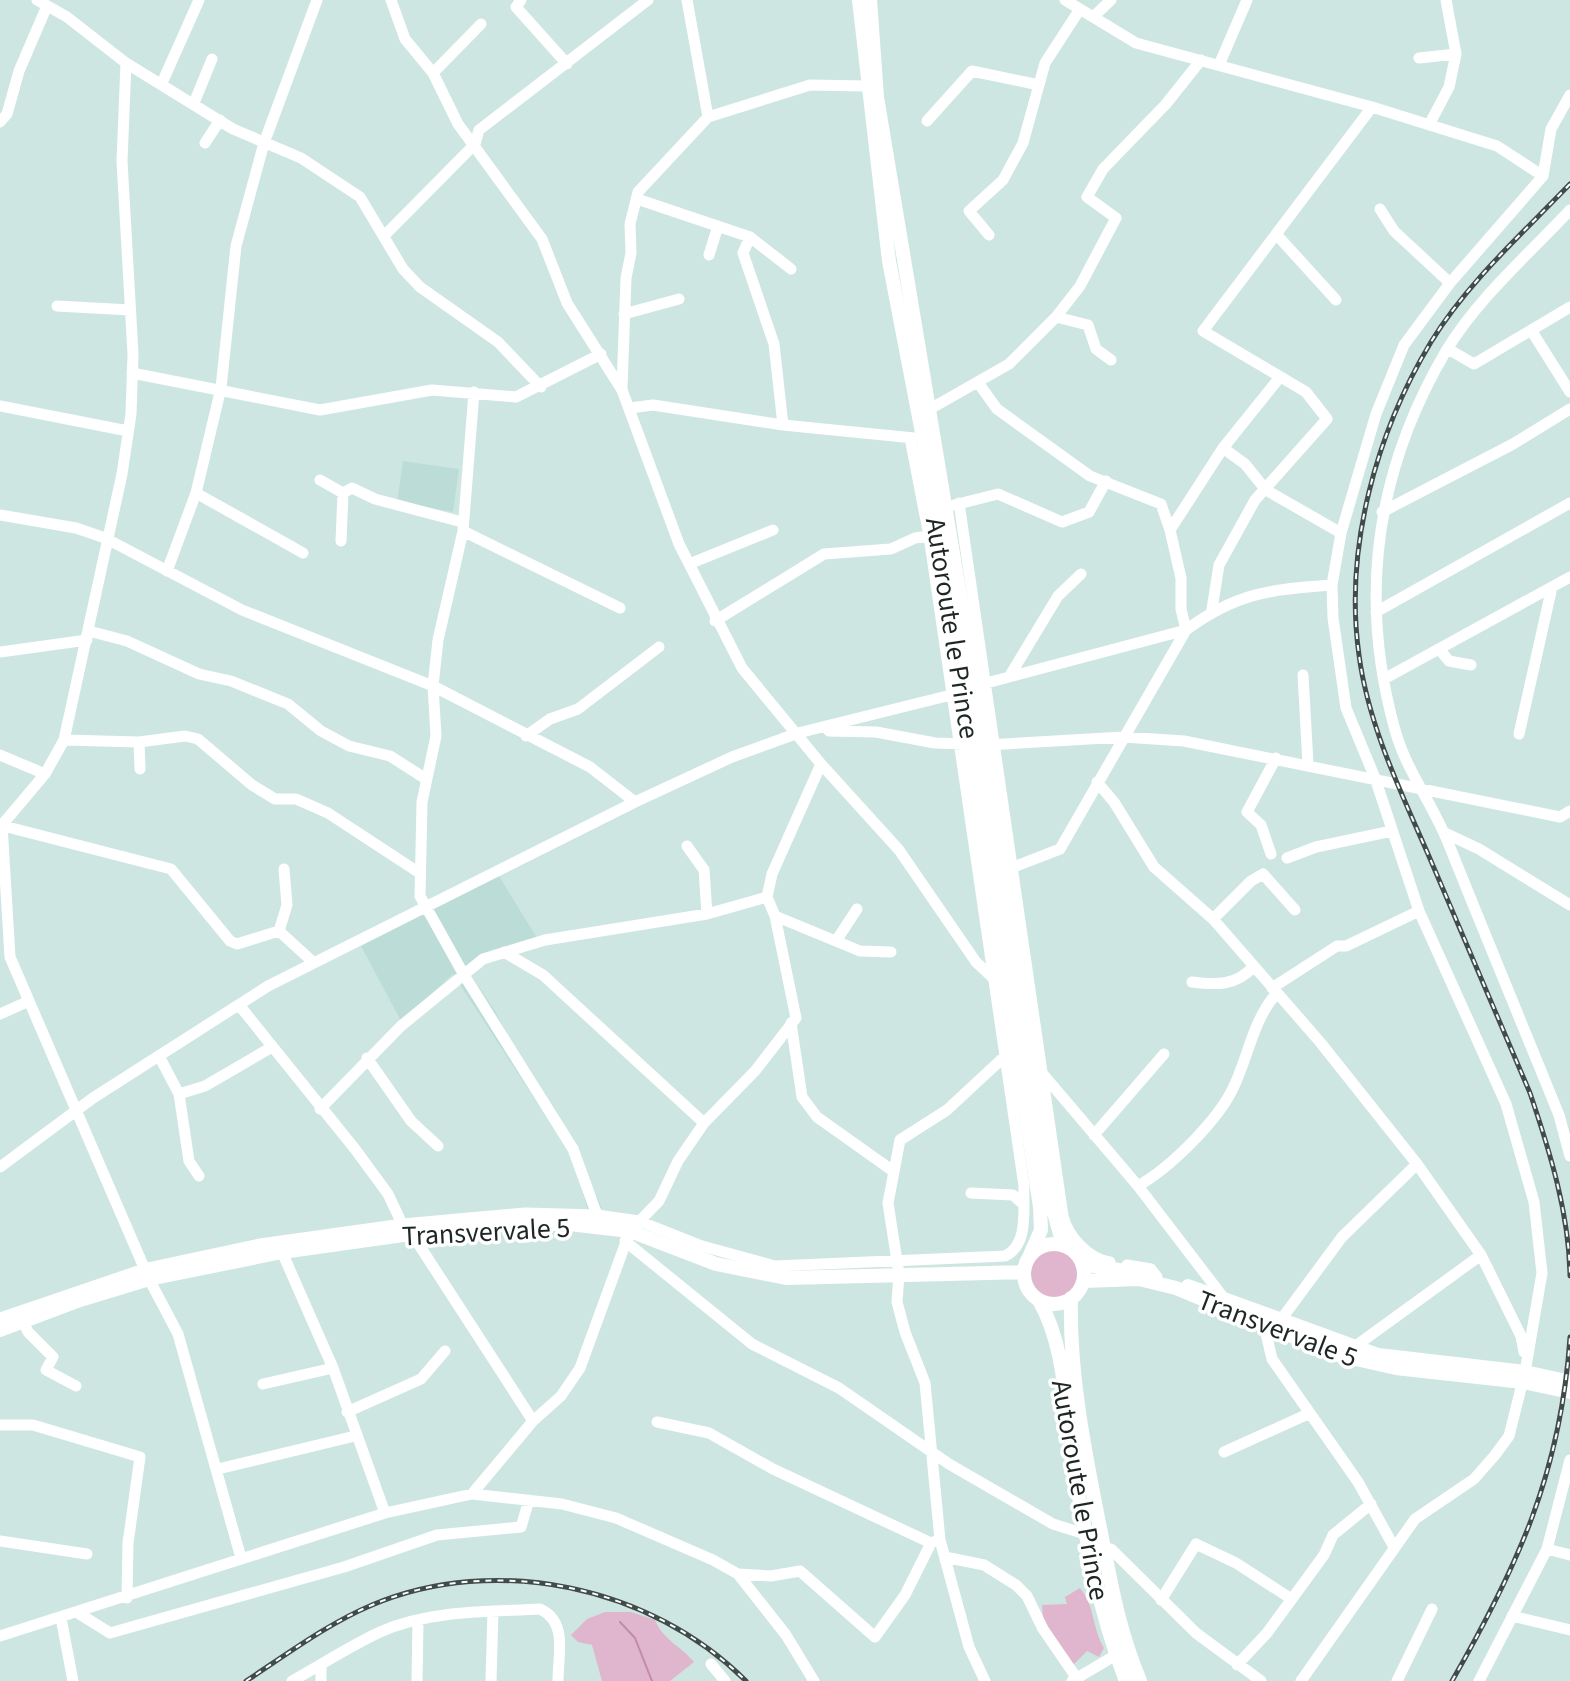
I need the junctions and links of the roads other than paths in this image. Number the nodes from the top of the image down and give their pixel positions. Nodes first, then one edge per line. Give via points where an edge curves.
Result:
1 (199, 0) edge
2 (317, 0) edge
3 (391, 0) edge
4 (521, 0) edge
5 (648, 0) edge
6 (687, 0) edge
7 (859, 0) edge
8 (870, 0) edge
9 (1065, 0) edge
10 (1111, 0) edge
11 (1247, 0) edge
12 (1446, 0) edge
13 (42, 2) edge
14 (1080, 9) junction
15 (1093, 17) junction
16 (481, 24) dead end
17 (1456, 54) junction
18 (1419, 58) dead end
19 (212, 59) dead end
20 (1201, 60) junction
21 (126, 63) junction
22 (567, 64) junction
23 (1219, 65) junction
24 (433, 73) junction
25 (162, 83) junction
26 (1039, 85) junction
27 (867, 86) junction
28 (1570, 95) edge
29 (194, 103) junction
30 (1372, 107) junction
31 (708, 117) junction
32 (220, 120) junction
33 (927, 121) dead end
34 (0, 122) edge
35 (1429, 125) junction
36 (205, 143) dead end
37 (264, 143) junction
38 (475, 144) junction
39 (1543, 176) junction
40 (637, 199) junction
41 (1380, 209) dead end
42 (1570, 210) edge
43 (718, 226) junction
44 (1276, 234) junction
45 (385, 235) junction
46 (989, 235) dead end
47 (750, 237) junction
48 (709, 255) dead end
49 (791, 269) dead end
50 (1450, 283) junction
51 (679, 299) dead end
52 (1336, 300) dead end
53 (57, 306) dead end
54 (1570, 307) edge
55 (130, 310) junction
56 (624, 314) junction
57 (1056, 317) junction
58 (1531, 330) junction
59 (1448, 349) junction
60 (601, 354) junction
61 (1111, 360) dead end
62 (132, 373) junction
63 (1280, 377) junction
64 (979, 384) junction
65 (541, 387) junction
66 (221, 388) junction
67 (622, 390) junction
68 (474, 392) junction
69 (1570, 392) edge
70 (0, 406) edge
71 (630, 408) junction
72 (930, 409) junction
73 (1570, 409) edge
74 (783, 425) junction
75 (128, 431) junction
76 (916, 438) junction
77 (1223, 448) junction
78 (320, 480) dead end
79 (1106, 481) junction
80 (1266, 490) junction
81 (196, 493) junction
82 (343, 493) junction
83 (1570, 503) edge
84 (952, 505) junction
85 (1382, 512) junction
86 (0, 515) edge
87 (462, 526) junction
88 (773, 530) dead end
89 (1170, 530) junction
90 (1341, 533) junction
91 (929, 536) junction
92 (105, 538) junction
93 (341, 541) dead end
94 (303, 553) dead end
95 (689, 564) junction
96 (167, 571) junction
97 (1081, 574) dead end
98 (1570, 577) edge
99 (1332, 585) junction
100 (1552, 587) junction
101 (620, 608) dead end
102 (1212, 609) junction
103 (1376, 612) junction
104 (715, 621) junction
105 (1186, 630) junction
106 (88, 635) junction
107 (659, 647) dead end
108 (1439, 649) junction
109 (0, 652) edge
110 (1471, 665) dead end
111 (1303, 675) dead end
112 (1009, 677) junction
113 (1384, 679) junction
114 (433, 686) junction
115 (968, 689) junction
116 (818, 730) junction
117 (798, 733) junction
118 (1519, 734) dead end
119 (526, 736) junction
120 (1123, 737) junction
121 (64, 740) junction
122 (139, 742) junction
123 (977, 745) junction
124 (0, 755) edge
125 (1276, 758) junction
126 (821, 764) junction
127 (1308, 764) junction
128 (140, 769) dead end
129 (45, 774) junction
130 (1375, 778) junction
131 (426, 779) junction
132 (1097, 782) junction
133 (1420, 789) junction
134 (635, 802) junction
135 (1570, 811) edge
136 (1, 825) edge
137 (1392, 831) junction
138 (1445, 833) junction
139 (687, 846) dead end
140 (1271, 854) dead end
141 (1287, 858) dead end
142 (1011, 868) junction
143 (284, 869) dead end
144 (418, 872) junction
145 (767, 897) junction
146 (1570, 905) edge
147 (424, 909) junction
148 (857, 909) dead end
149 (1295, 910) dead end
150 (1419, 911) junction
151 (707, 914) junction
152 (775, 916) junction
153 (1213, 919) junction
154 (279, 931) junction
155 (836, 941) junction
156 (504, 952) junction
157 (891, 952) dead end
158 (5, 958) edge
159 (314, 963) junction
160 (1253, 967) junction
161 (464, 975) junction
162 (998, 976) junction
163 (1192, 982) dead end
164 (1274, 991) junction
165 (29, 1001) junction
166 (239, 1005) junction
167 (0, 1014) edge
168 (791, 1023) junction
169 (272, 1047) junction
170 (1164, 1054) dead end
171 (159, 1056) junction
172 (1004, 1057) junction
173 (367, 1058) junction
174 (1042, 1072) junction
175 (179, 1094) junction
176 (320, 1109) junction
177 (1018, 1109) junction
178 (75, 1112) junction
179 (704, 1123) junction
180 (1094, 1135) junction
181 (438, 1146) dead end
182 (1570, 1154) edge
183 (1417, 1164) junction
184 (0, 1167) edge
185 (893, 1171) junction
186 (199, 1176) dead end
187 (1053, 1183) junction
188 (1138, 1186) junction
189 (971, 1193) dead end
190 (1023, 1204) junction
191 (597, 1215) junction
192 (407, 1231) junction
193 (631, 1231) junction
194 (1063, 1245) junction
195 (282, 1252) junction
196 (1030, 1255) junction
197 (1481, 1255) junction
198 (1082, 1264) junction
199 (899, 1269) junction
200 (1024, 1272) junction
201 (146, 1274) junction
202 (1157, 1277) junction
203 (1083, 1281) junction
204 (1223, 1297) junction
205 (1071, 1298) junction
206 (1039, 1300) junction
207 (0, 1318) edge
208 (23, 1321) junction
209 (1280, 1321) junction
210 (1264, 1325) junction
211 (0, 1330) edge
212 (1357, 1345) junction
213 (445, 1351) dead end
214 (333, 1368) junction
215 (1524, 1377) junction
216 (263, 1384) dead end
217 (76, 1386) dead end
218 (1564, 1386) edge
219 (347, 1412) junction
220 (1308, 1414) junction
221 (533, 1421) junction
222 (657, 1422) dead end
223 (0, 1425) edge
224 (355, 1436) junction
225 (932, 1451) junction
226 (1224, 1452) dead end
227 (1570, 1460) edge
228 (218, 1469) junction
229 (472, 1494) junction
230 (529, 1500) junction
231 (1371, 1504) junction
232 (385, 1513) junction
233 (1085, 1534) junction
234 (0, 1541) edge
235 (936, 1542) junction
236 (1394, 1547) junction
237 (1104, 1549) junction
238 (1547, 1549) junction
239 (87, 1554) dead end
240 (1570, 1555) edge
241 (945, 1557) junction
242 (241, 1558) junction
243 (738, 1574) junction
244 (127, 1598) junction
245 (1290, 1598) junction
246 (1161, 1600) junction
247 (1432, 1609) dead end
248 (493, 1611) junction
249 (78, 1613) junction
250 (1512, 1616) junction
251 (61, 1618) junction
252 (418, 1620) junction
253 (1570, 1630) edge
254 (0, 1636) edge
255 (1116, 1655) junction
256 (711, 1664) dead end
257 (321, 1665) junction
258 (1237, 1665) junction
259 (1074, 1679) edge
260 (1304, 1680) edge
261 (73, 1681) edge
262 (292, 1681) edge
263 (321, 1681) edge
264 (417, 1681) edge
265 (491, 1681) edge
266 (558, 1681) edge
267 (725, 1681) edge
268 (814, 1681) edge
269 (985, 1681) edge
270 (1126, 1681) edge
271 (1140, 1681) edge
272 (1261, 1681) edge
273 (1397, 1681) edge
274 (1479, 1681) edge

1 - 25 street
2 - 37 street
3 - 24 street via 405,39
4 - 22 street via 516,7
5 - 22 street
6 - 31 street
7 - 27 main road, Autoroute le Prince
8 - 72 main road, Autoroute le Prince via 877,97
9 - 14 street
10 - 15 street
11 - 23 street
12 - 17 street
13 - 21 street
13 - 34 street
14 - 15 street
14 - 26 street via 1045,63
15 - 20 street via 1136,43
16 - 24 street
17 - 18 street
17 - 35 street via 1449,87
19 - 29 street
20 - 23 street
20 - 57 street via 1103,169 1087,197 1116,218 1080,286
21 - 25 street
21 - 55 street via 122,161
22 - 38 street via 479,130
23 - 30 street
24 - 38 street via 458,124
25 - 29 street
26 - 33 street via 972,71
26 - 46 street via 1023,143 1003,180 969,211
27 - 31 street via 810,85
27 - 76 main road, Autoroute le Prince
28 - 39 street via 1551,129
29 - 32 street
30 - 35 street
30 - 44 street
31 - 40 street
32 - 36 street
32 - 37 street
35 - 39 street via 1497,146
37 - 45 street via 301,158 360,197
37 - 66 street via 236,246
38 - 45 street
38 - 60 street via 542,239 567,303
39 - 50 street
40 - 43 street
40 - 56 street via 630,224
41 - 50 street via 1394,231
42 - 59 street via 1488,296
43 - 47 street
43 - 48 street
44 - 52 street
44 - 63 street via 1203,331
45 - 65 street via 403,269 420,287 498,342
47 - 49 street
47 - 74 street via 743,253 774,344
50 - 90 street via 1404,345 1376,414
51 - 56 street
53 - 55 street
54 - 58 street
55 - 62 street
56 - 67 street
57 - 61 street via 1086,324 1097,351
57 - 64 street via 1009,364
58 - 59 street via 1474,364
58 - 69 street
59 - 85 street via 1401,444
60 - 65 street
60 - 67 street
62 - 66 street
62 - 75 street
63 - 77 street
63 - 80 street via 1306,392 1327,419
64 - 72 street
64 - 79 street via 997,409 1090,476
65 - 68 street via 516,397
66 - 68 street via 320,410 432,390
66 - 81 street
67 - 71 street
68 - 87 street
70 - 75 street
71 - 74 street via 653,405
71 - 95 street
72 - 84 main road, Autoroute le Prince
73 - 85 street
74 - 76 street
75 - 92 street
76 - 91 street
76 - 115 main road, Autoroute le Prince
77 - 80 street
77 - 89 street
78 - 82 street
79 - 84 street via 1089,512 1062,522 998,494
79 - 89 street via 1161,504
80 - 90 street
80 - 102 street via 1255,500 1219,565
81 - 94 street
81 - 96 street
82 - 87 street via 352,488
82 - 93 street
83 - 103 street
84 - 115 main road, Autoroute le Prince
85 - 103 street via 1375,558
86 - 92 street
87 - 101 street
87 - 114 street
88 - 95 street
89 - 105 street
90 - 99 street
91 - 104 street via 891,549 824,554
91 - 115 street
92 - 96 street
92 - 106 street
95 - 104 street
96 - 114 street via 242,610
97 - 112 street via 1058,596
98 - 100 street
99 - 102 street via 1278,588
99 - 130 street via 1346,708
100 - 108 street
100 - 118 street
102 - 105 street
103 - 113 street
104 - 117 street via 742,668
105 - 112 street
105 - 120 street
106 - 109 street
106 - 121 street
106 - 131 street via 127,641 199,674 288,704 321,731 349,746 390,756
107 - 119 street via 578,709 550,719
108 - 110 street via 1449,661
108 - 113 street
111 - 127 street
112 - 115 street
113 - 133 street via 1396,733
114 - 119 street
114 - 131 street via 436,736
115 - 116 street
115 - 123 main road, Autoroute le Prince
115 - 123 street
116 - 117 street
116 - 123 street
117 - 126 street
117 - 134 street
119 - 134 street via 590,767
120 - 123 street
120 - 125 street via 1184,741
120 - 132 street
121 - 122 street
121 - 129 street
122 - 128 street
122 - 144 street via 198,739 275,799 296,799 328,813
123 - 142 street
123 - 162 main road, Autoroute le Prince
123 - 187 main road, Autoroute le Prince
124 - 129 street
125 - 127 street
125 - 140 street via 1247,812 1261,825
126 - 145 street via 772,874
126 - 162 street via 899,850 976,962
127 - 130 street
129 - 136 street
130 - 133 street
130 - 137 street
131 - 144 street
132 - 142 street via 1060,849
132 - 153 street via 1154,867
133 - 135 street via 1560,817
133 - 138 street
134 - 147 street
136 - 154 street via 171,869 237,944
136 - 158 street
137 - 141 street
137 - 150 street
138 - 146 street
138 - 182 street
139 - 151 street via 704,870
142 - 174 street
143 - 154 street via 287,905
144 - 147 street
145 - 151 street
145 - 152 street
147 - 159 street
147 - 161 street
148 - 155 street
149 - 153 street via 1263,874
150 - 164 street via 1337,946
150 - 215 street via 1506,1104 1534,1202 1542,1273
151 - 156 street via 545,940
152 - 155 street
152 - 168 street via 796,1018
153 - 160 street
154 - 159 street
155 - 157 street via 860,951
156 - 161 street via 483,959
156 - 179 street via 543,975
158 - 165 street
159 - 166 street
160 - 163 street via 1231,982
160 - 164 street
161 - 173 street
161 - 191 street via 573,1149
162 - 172 street
162 - 177 main road, Autoroute le Prince
164 - 183 street
164 - 188 street via 1230,1093 1184,1151
165 - 167 street
165 - 178 street
166 - 169 street
166 - 171 street
168 - 179 street via 755,1071
168 - 185 street via 802,1097 817,1117
169 - 175 street via 205,1086
169 - 176 street
170 - 180 street
171 - 175 street
171 - 178 street
172 - 177 street
172 - 185 street via 947,1110 900,1140
173 - 176 street
173 - 181 street via 411,1121
174 - 180 street
174 - 187 street
175 - 186 street via 189,1161
176 - 192 street via 371,1171
177 - 190 street
177 - 196 main road, Autoroute le Prince via 1041,1230
178 - 184 street
178 - 201 street
179 - 193 street via 659,1201
180 - 188 street
183 - 197 street
183 - 209 street via 1342,1237
185 - 199 street via 888,1203
187 - 194 main road, Autoroute le Prince
187 - 202 street via 1067,1233 1100,1261 1151,1269
188 - 204 street
189 - 190 street via 1013,1195
190 - 199 street via 1021,1242 1015,1252
191 - 192 street via 525,1213
191 - 193 street
192 - 193 main road, Transvervale 5 via 569,1224
192 - 195 main road, Transvervale 5
192 - 201 street via 260,1244
192 - 221 street
193 - 199 main road, Transvervale 5 via 716,1264 786,1278
193 - 221 street via 580,1368 561,1396
193 - 225 street via 752,1344 839,1388
194 - 196 main road via 1045,1245
194 - 198 main road
195 - 201 main road, Transvervale 5
195 - 214 street
196 - 200 main road
197 - 212 street
197 - 215 street via 1521,1336
198 - 202 main road, Transvervale 5
198 - 203 main road
199 - 200 main road, Transvervale 5
199 - 225 street via 897,1302 925,1383
200 - 206 main road via 1027,1288
201 - 207 street
201 - 208 main road, Transvervale 5
201 - 228 street via 178,1334
202 - 204 main road, Transvervale 5
203 - 205 main road
203 - 210 main road, Transvervale 5 via 1139,1279 1176,1288
204 - 209 main road, Transvervale 5
205 - 206 main road via 1055,1304
205 - 237 main road, Autoroute le Prince via 1072,1353
206 - 233 main road, Autoroute le Prince via 1057,1341
208 - 211 main road, Transvervale 5
208 - 217 street via 53,1357 46,1370
209 - 212 main road, Transvervale 5
210 - 215 main road, Transvervale 5 via 1352,1358 1396,1368
210 - 220 street via 1272,1359
212 - 215 main road, Transvervale 5 via 1378,1355
213 - 219 street via 421,1379
214 - 216 street
214 - 219 street
215 - 218 main road, Transvervale 5
215 - 236 street via 1509,1436 1495,1455 1474,1479 1415,1519
219 - 224 street
220 - 226 street
220 - 231 street
221 - 229 street
222 - 235 street via 709,1433 773,1469
223 - 244 street via 33,1425 140,1457 128,1543
224 - 228 street
224 - 232 street
225 - 233 street via 1053,1524
225 - 235 street
227 - 238 street
228 - 242 street
229 - 230 street
229 - 232 street
230 - 243 street via 616,1518
230 - 249 street via 521,1527 437,1535 110,1633
231 - 236 street
231 - 245 street via 1333,1535
232 - 242 street
233 - 255 main road, Autoroute le Prince
234 - 239 street
235 - 241 street
235 - 243 street via 875,1637 800,1571
236 - 260 street
237 - 246 street via 1111,1549
237 - 271 main road, Autoroute le Prince via 1117,1622
238 - 240 street
238 - 250 street
241 - 259 street via 984,1565 1016,1585
241 - 269 street via 969,1647
242 - 244 street
243 - 268 street
244 - 249 street
245 - 246 street via 1196,1544
245 - 258 street
246 - 258 street
247 - 273 street
248 - 252 street
248 - 265 street
248 - 266 street via 540,1609 554,1615 559,1624
249 - 251 street
250 - 253 street
250 - 274 street
251 - 254 street
251 - 261 street
252 - 257 street via 382,1631
252 - 264 street
255 - 259 street
255 - 270 main road, Autoroute le Prince
256 - 267 street
257 - 262 street
257 - 263 street
258 - 272 street

